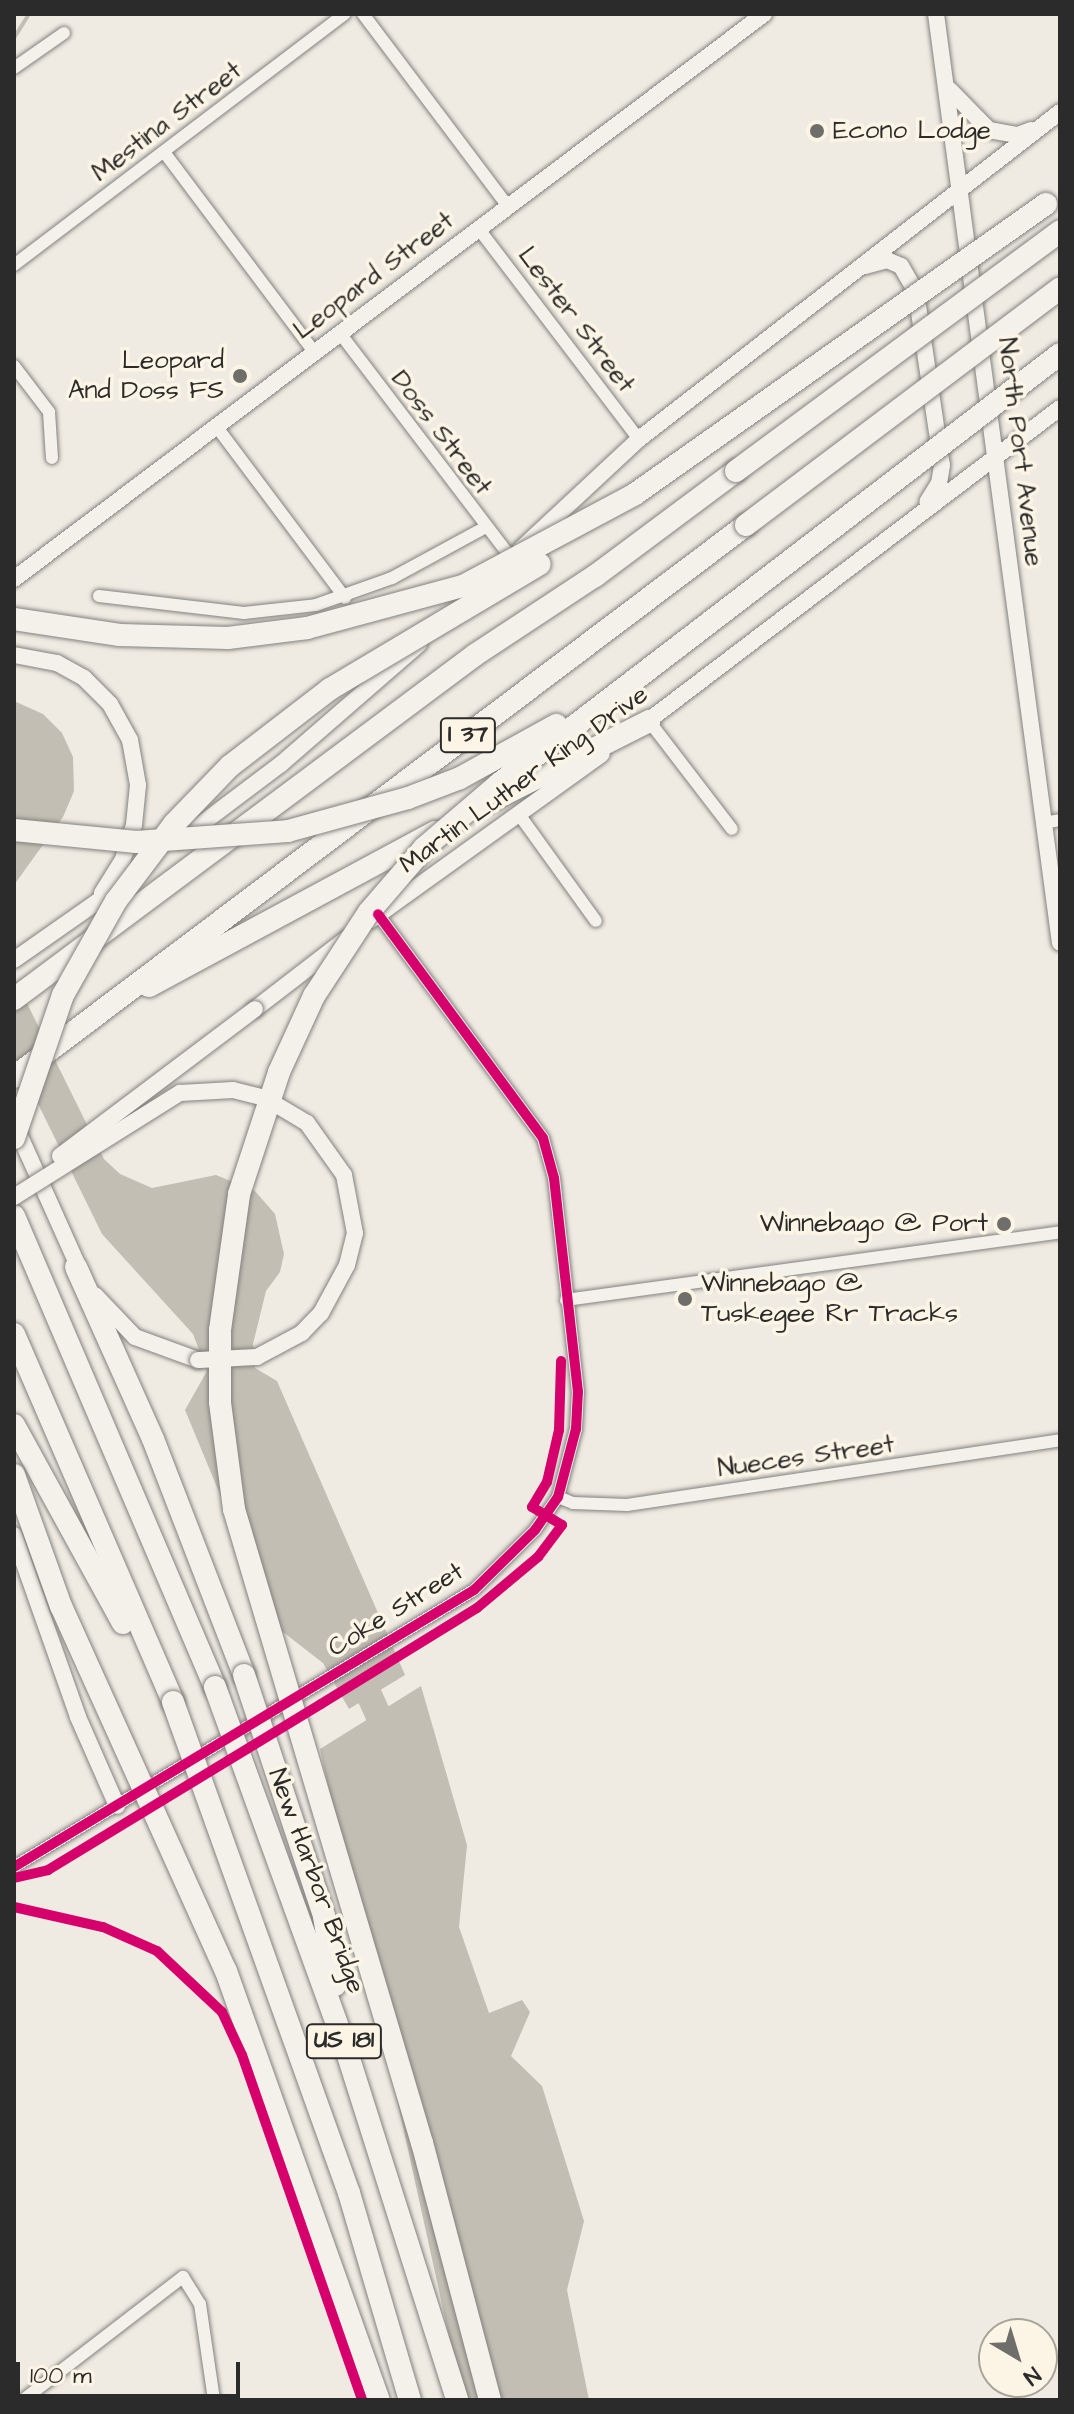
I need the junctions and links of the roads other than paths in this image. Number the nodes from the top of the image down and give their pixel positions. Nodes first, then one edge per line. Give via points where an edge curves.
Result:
1 (345, 14) edge
2 (363, 14) edge
3 (764, 14) edge
4 (936, 14) edge
5 (64, 33) dead end
6 (14, 68) edge
7 (948, 88) junction
8 (1060, 112) edge
9 (1040, 127) junction
10 (164, 152) junction
11 (961, 186) junction
12 (1053, 199) edge
13 (507, 205) junction
14 (478, 228) junction
15 (1060, 231) edge
16 (14, 265) edge
17 (858, 269) junction
18 (1060, 288) edge
19 (339, 332) junction
20 (314, 352) junction
21 (1060, 354) edge
22 (14, 366) edge
23 (1060, 408) edge
24 (216, 426) junction
25 (639, 439) junction
26 (996, 454) junction
27 (52, 458) dead end
28 (635, 494) junction
29 (910, 521) junction
30 (484, 528) junction
31 (511, 558) junction
32 (14, 579) edge
33 (99, 596) dead end
34 (345, 598) junction
35 (14, 619) edge
36 (14, 655) edge
37 (665, 656) junction
38 (649, 721) junction
39 (518, 813) junction
40 (1052, 822) edge
41 (732, 829) dead end
42 (14, 830) edge
43 (231, 838) junction
44 (85, 912) junction
45 (378, 914) junction
46 (596, 921) dead end
47 (1060, 943) edge
48 (14, 960) edge
49 (14, 999) edge
50 (118, 999) junction
51 (14, 1077) edge
52 (14, 1124) edge
53 (14, 1138) edge
54 (14, 1191) edge
55 (14, 1197) edge
56 (14, 1216) edge
57 (1060, 1232) edge
58 (76, 1267) junction
59 (566, 1300) junction
60 (14, 1334) edge
61 (14, 1425) edge
62 (1060, 1440) edge
63 (14, 1475) edge
64 (558, 1497) junction
65 (14, 1535) edge
66 (173, 1702) junction
67 (117, 1806) junction
68 (14, 1867) edge
69 (345, 2046) junction
70 (38, 2396) edge
71 (23, 2400) edge
72 (214, 2400) edge
73 (379, 2400) edge
74 (410, 2400) edge
75 (457, 2400) edge
76 (490, 2400) edge

1 - 10 street, Mestina Street
2 - 13 street
3 - 13 main road, Leopard Street
4 - 7 main road, North Port Avenue
5 - 6 street
7 - 9 main road via 989,130 1018,135
7 - 11 main road, North Port Avenue
8 - 9 main road
9 - 11 main road
10 - 16 street, Mestina Street
10 - 20 street
11 - 17 main road
11 - 26 main road, North Port Avenue
12 - 28 highway, bridge
13 - 14 main road, Leopard Street
14 - 19 main road, Leopard Street
14 - 25 street, Lester Street
15 - 43 highway, I 37, bridge
17 - 25 main road
17 - 29 main road via 887,260 901,266 916,292 942,465 939,483
18 - 50 highway, I 37, bridge
19 - 20 main road, Leopard Street
19 - 30 street, Doss Street
20 - 24 main road, Leopard Street
21 - 37 highway, bridge
22 - 27 street via 49,412
23 - 26 main road, Martin Luther King Drive
24 - 32 main road, Leopard Street
24 - 34 street
25 - 31 main road
26 - 29 main road, Martin Luther King Drive
26 - 40 main road, North Port Avenue
28 - 35 highway, bridge via 463,586 307,628 168,639
28 - 53 highway, bridge via 525,574 330,689 230,766 174,824 116,901 63,995
29 - 38 main road, Martin Luther King Drive
30 - 31 street, Doss Street
30 - 34 street
31 - 44 main road via 281,764
33 - 34 street via 244,613
36 - 44 main road via 57,663 84,678 110,704 130,740 138,785 129,844 112,880
37 - 43 highway, bridge via 517,749 460,778 341,819
37 - 76 highway, bridge via 424,848 361,924 314,996 259,1127 239,1194 220,1330 220,1402 234,1509 422,2143
38 - 39 main road, Martin Luther King Drive
38 - 41 street
38 - 50 highway via 508,792 216,953
39 - 45 main road, Martin Luther King Drive
39 - 46 street
40 - 47 main road, North Port Avenue
42 - 43 highway, bridge via 136,842
43 - 49 highway, I 37, bridge
44 - 48 main road
45 - 54 main road, Martin Luther King Drive, bridge
45 - 59 street, Coke Street via 543,1138 554,1178
50 - 51 highway, I 37, bridge
52 - 58 main road
55 - 58 main road, bridge via 180,1093 233,1090 265,1098 307,1123 344,1175 355,1233 347,1265 321,1313 302,1333 257,1357 198,1360 135,1337 103,1306
56 - 69 highway, New Harbor Bridge / US 181, bridge via 215,1687
57 - 59 street
58 - 69 highway, bridge via 153,1439 244,1675 324,1916
59 - 64 street, Coke Street via 578,1392 576,1429
60 - 66 highway, US 181
61 - 66 highway
62 - 64 street, Nueces Street via 627,1505 573,1503
63 - 73 highway, bridge via 61,1606 226,1971
64 - 67 street, Coke Street via 535,1530 474,1590
65 - 67 main road via 78,1717
66 - 74 highway, US 181, bridge via 349,2193
67 - 68 street, Coke Street
69 - 75 highway, New Harbor Bridge / US 181, bridge
70 - 71 street
70 - 72 street via 183,2277 200,2304

